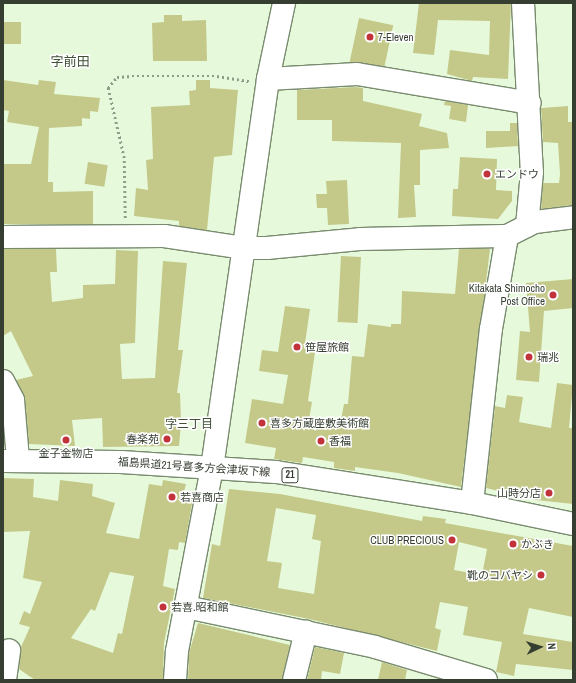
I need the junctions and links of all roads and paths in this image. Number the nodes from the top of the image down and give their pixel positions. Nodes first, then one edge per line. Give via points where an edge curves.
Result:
1 (284, 3) edge
2 (523, 3) edge
3 (268, 82) junction
4 (530, 103) junction
5 (573, 217) edge
6 (531, 224) junction
7 (126, 236) junction
8 (508, 236) junction
9 (3, 237) edge
10 (243, 248) junction
11 (3, 381) edge
12 (10, 460) edge
13 (212, 468) junction
14 (472, 503) junction
15 (573, 524) edge
16 (186, 607) junction
17 (306, 631) junction
18 (8, 650) dead end
19 (481, 679) edge
20 (5, 680) edge
21 (175, 680) edge
22 (294, 680) edge

1 - 3 street
2 - 4 street
3 - 4 street via 357,74
3 - 7 path via 169,74 117,78 108,88 124,158
3 - 10 street
4 - 6 street
5 - 6 street
6 - 8 street
7 - 9 street
7 - 10 street via 164,236
8 - 10 street via 360,239
8 - 14 street via 491,329
10 - 13 street
11 - 12 street via 14,400
12 - 13 street, 福島県道21号喜多方会津坂下線 / 21 via 121,462
13 - 14 street, 福島県道21号喜多方会津坂下線 / 21 via 276,472
13 - 16 street
14 - 15 street, 福島県道21号喜多方会津坂下線 / 21
16 - 17 street via 255,623
16 - 21 street
17 - 19 street via 375,647
17 - 22 street
18 - 20 street

